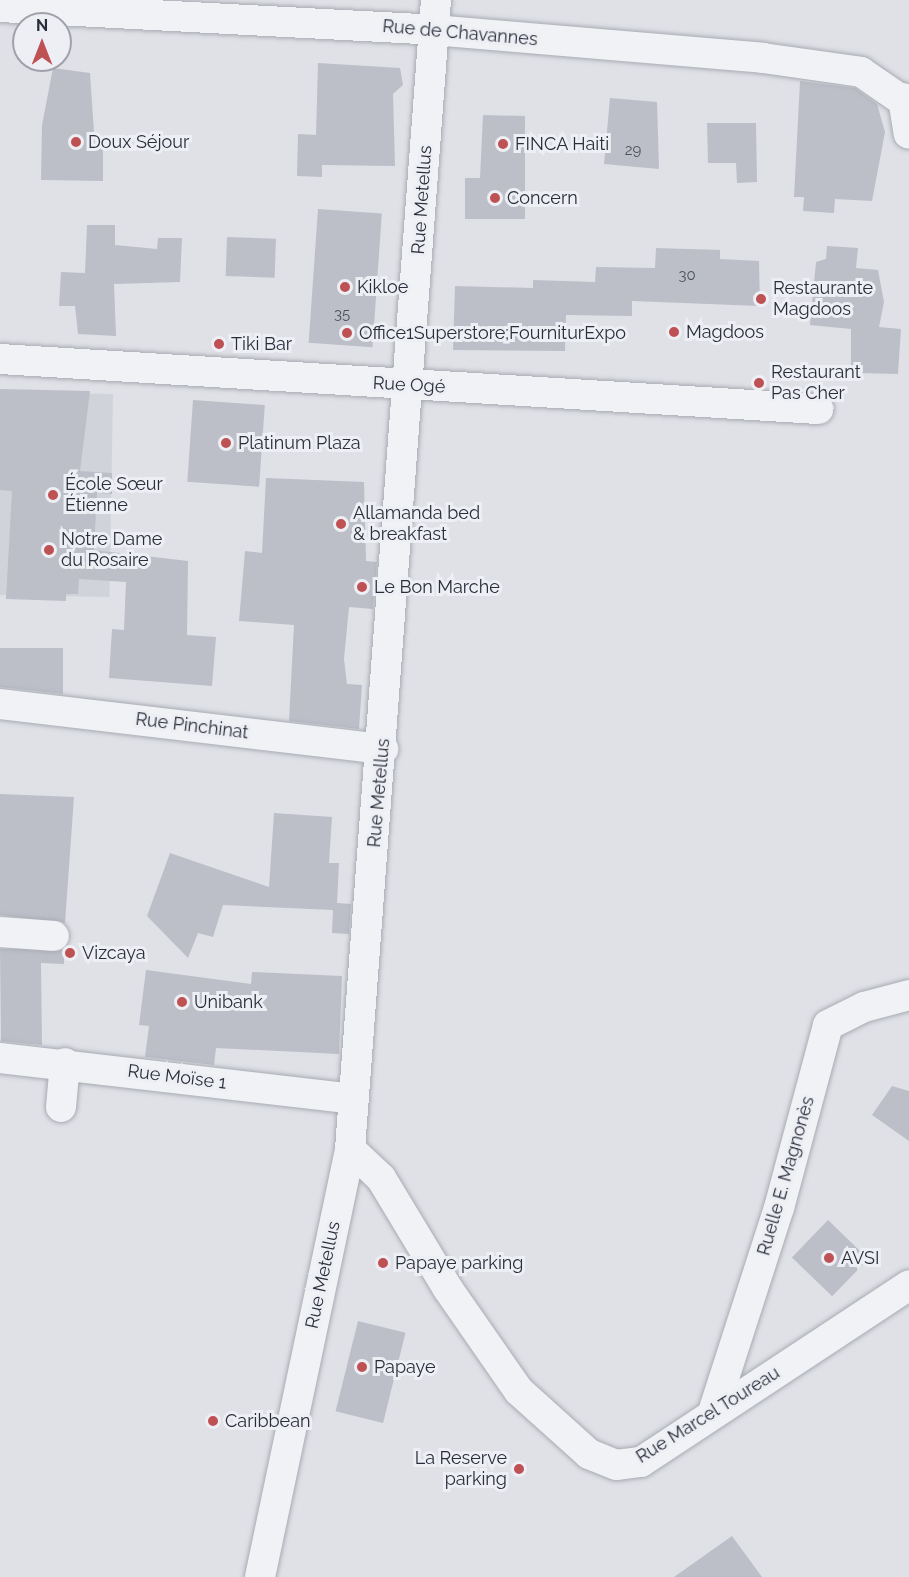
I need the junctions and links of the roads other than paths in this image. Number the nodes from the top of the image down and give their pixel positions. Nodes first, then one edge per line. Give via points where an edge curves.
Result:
1 (436, 0) edge
2 (305, 11) edge
3 (2, 12) edge
4 (433, 30) junction
5 (906, 101) edge
6 (909, 134) edge
7 (0, 359) edge
8 (410, 385) junction
9 (818, 409) dead end
10 (0, 704) edge
11 (383, 748) junction
12 (0, 932) edge
13 (54, 936) dead end
14 (909, 995) edge
15 (0, 1058) edge
16 (65, 1064) junction
17 (354, 1099) junction
18 (61, 1107) dead end
19 (350, 1149) junction
20 (909, 1286) edge
21 (714, 1409) junction
22 (260, 1577) edge

1 - 4 street, Rue Metellus
2 - 3 street, Rue de Chavannes
2 - 4 street, Rue de Chavannes
4 - 5 street, Rue de Chavannes via 861,72
4 - 8 street, Rue Metellus
5 - 6 street
7 - 8 street, Rue Ogé
8 - 9 street, Rue Ogé
8 - 11 street, Rue Metellus
10 - 11 street, Rue Pinchinat
11 - 17 street, Rue Metellus
12 - 13 street
14 - 21 street, Ruelle E. Magnonès via 864,1007 828,1025 779,1208
15 - 16 street, Rue Moïse 1
16 - 17 street, Rue Moïse 1
16 - 18 street
17 - 19 street, Rue Metellus
19 - 21 street, Rue Marcel Toureau via 381,1178 448,1289 519,1391 589,1454 616,1465 640,1462
19 - 22 street, Rue Metellus
20 - 21 street, Rue Marcel Toureau

